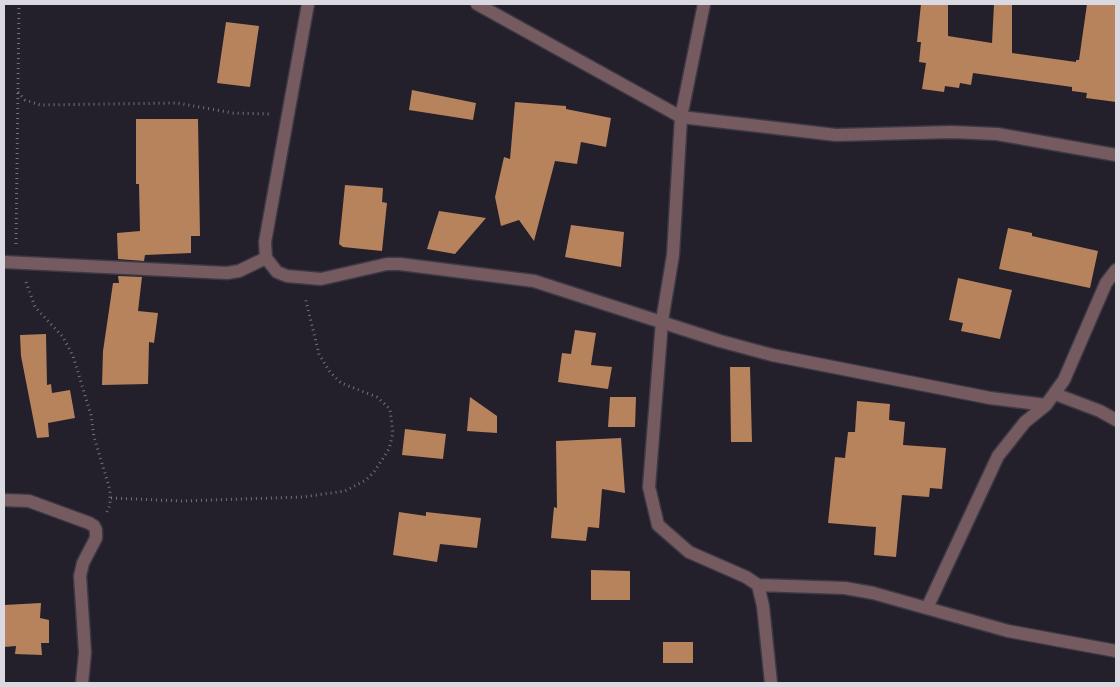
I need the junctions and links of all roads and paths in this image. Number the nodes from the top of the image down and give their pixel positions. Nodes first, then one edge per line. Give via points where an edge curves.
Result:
1 (19, 4) edge
2 (308, 4) edge
3 (477, 4) edge
4 (704, 4) edge
5 (18, 92) junction
6 (681, 116) junction
7 (286, 129) junction
8 (1116, 155) edge
9 (266, 258) junction
10 (13, 262) edge
11 (1116, 270) edge
12 (301, 279) junction
13 (662, 321) junction
14 (1055, 394) junction
15 (1046, 405) junction
16 (1116, 420) edge
17 (111, 498) junction
18 (4, 500) edge
19 (97, 533) junction
20 (758, 585) junction
21 (928, 608) junction
22 (1116, 651) edge
23 (82, 683) edge
24 (771, 683) edge

1 - 5 path
2 - 7 street
3 - 6 street
4 - 6 street
5 - 7 path via 26,100 40,105 177,103 233,113 266,114 276,117
5 - 10 path
6 - 8 street via 836,135 997,134
6 - 13 street via 672,256
7 - 9 street via 265,242
9 - 10 street via 227,273
9 - 12 street via 277,272
10 - 17 path via 35,307 63,337 73,356 92,415 94,436
11 - 14 street via 1106,283
12 - 13 street via 321,279 400,264 534,281
12 - 17 path via 320,354 330,372 341,383 377,397 390,409 393,433 389,449 374,472 354,487 304,497 181,501
13 - 15 street via 772,355 990,398
13 - 20 street via 649,487 658,525 689,552
14 - 15 street
14 - 16 street
15 - 21 street via 1025,422 998,456
17 - 19 path
18 - 19 street via 29,501 94,526
19 - 23 street via 80,576 84,653
20 - 21 street via 845,588
20 - 24 street
21 - 22 street via 1008,631

